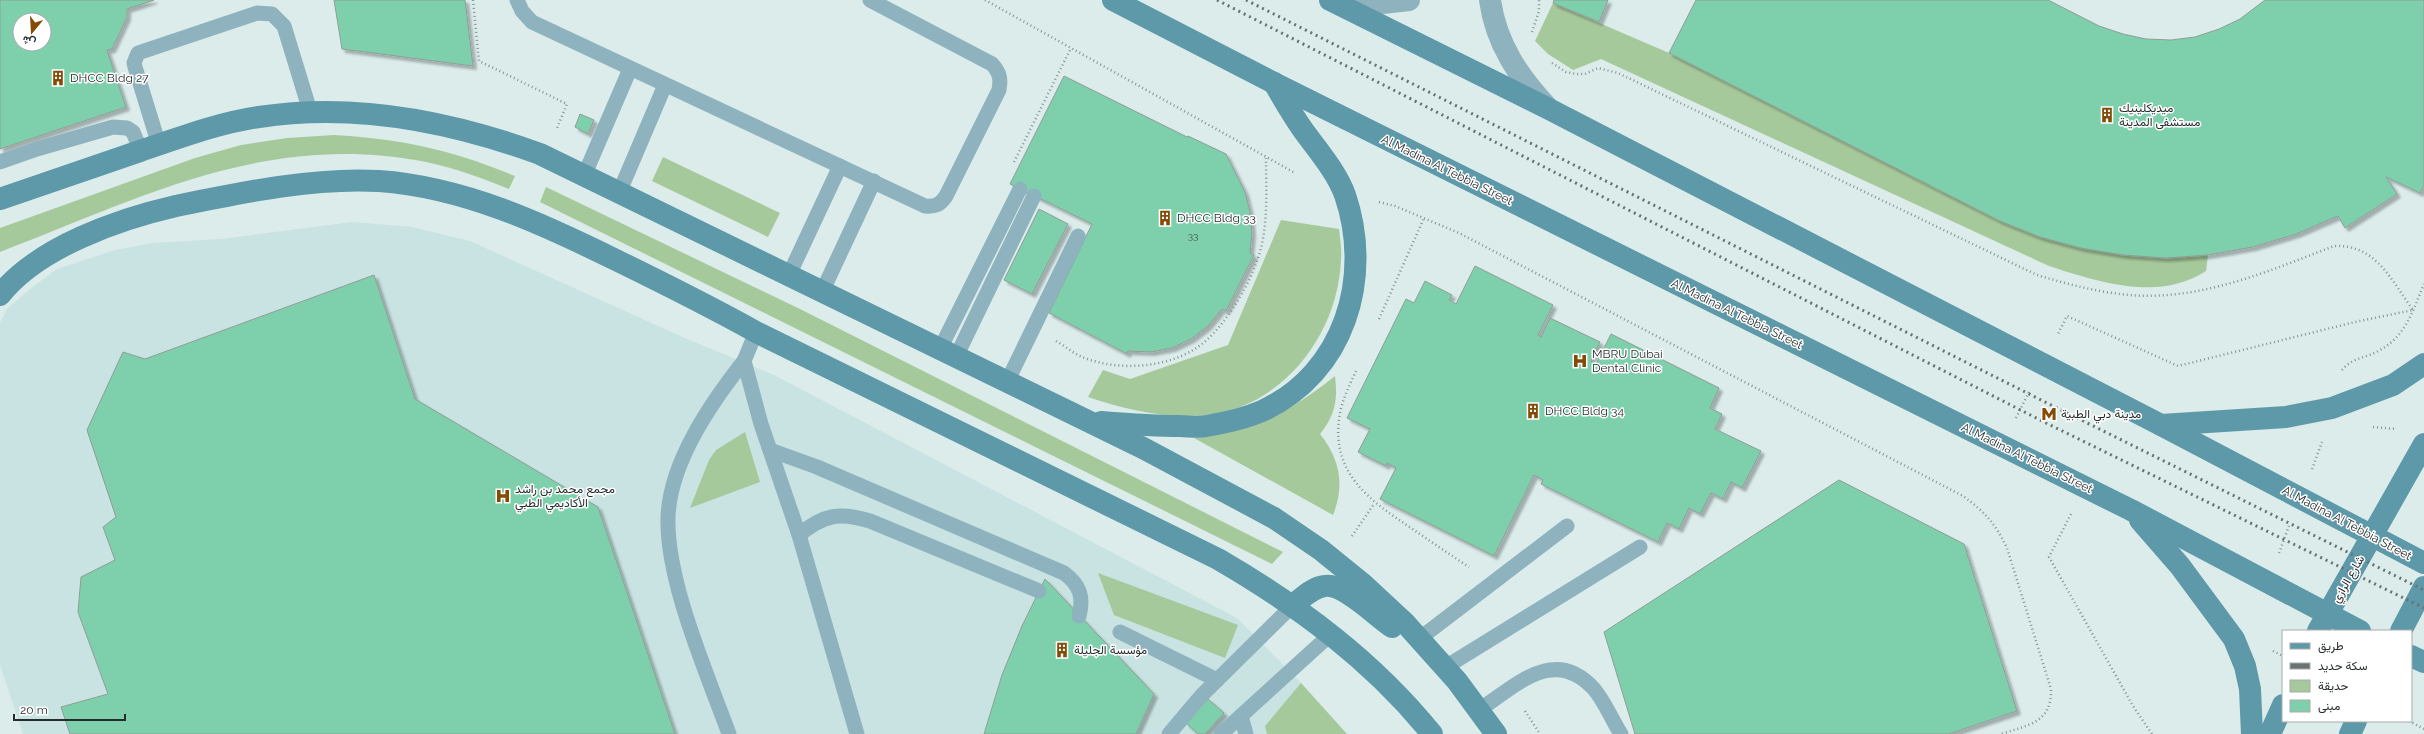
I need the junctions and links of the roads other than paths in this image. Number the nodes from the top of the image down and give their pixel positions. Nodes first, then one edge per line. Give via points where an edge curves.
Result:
1 (517, 0) edge
2 (870, 0) edge
3 (1113, 0) edge
4 (1331, 0) edge
5 (1409, 0) edge
6 (1490, 0) edge
7 (630, 69) junction
8 (1274, 83) junction
9 (664, 85) junction
10 (1549, 109) junction
11 (310, 111) junction
12 (150, 148) junction
13 (0, 162) edge
14 (840, 166) junction
15 (584, 176) junction
16 (874, 181) junction
17 (1020, 189) dead end
18 (619, 193) junction
19 (1034, 196) dead end
20 (0, 199) edge
21 (1078, 236) dead end
22 (789, 275) junction
23 (822, 292) junction
24 (0, 295) edge
25 (756, 332) junction
26 (948, 353) junction
27 (744, 361) junction
28 (2424, 364) edge
29 (1007, 382) junction
30 (1088, 421) junction
31 (2161, 424) junction
32 (2424, 444) edge
33 (770, 450) junction
34 (2131, 510) junction
35 (1567, 526) dead end
36 (799, 535) junction
37 (2372, 538) junction
38 (1640, 548) dead end
39 (2424, 564) edge
40 (2424, 587) edge
41 (1039, 591) dead end
42 (1293, 605) junction
43 (1079, 616) dead end
44 (2323, 623) edge
45 (2355, 630) edge
46 (2402, 630) edge
47 (1120, 632) dead end
48 (1331, 634) junction
49 (1419, 639) junction
50 (2412, 656) edge
51 (2424, 662) edge
52 (1444, 668) junction
53 (1217, 680) junction
54 (2282, 707) edge
55 (1479, 710) junction
56 (1241, 716) junction
57 (2356, 722) edge
58 (729, 734) edge
59 (857, 734) edge
60 (1169, 734) edge
61 (1220, 734) edge
62 (1246, 734) edge
63 (1432, 734) edge
64 (1496, 734) edge
65 (1621, 734) edge
66 (2252, 734) edge
67 (2270, 734) edge
68 (2350, 734) edge

1 - 7 lane via 522,11 532,22
2 - 16 lane via 992,64 999,72 1001,81 999,90 941,203 925,206
3 - 8 street, Al Madina Al Tebbia Street
4 - 5 street via 1366,6
4 - 10 street, Al Madina Al Tebbia Street
6 - 10 street via 1492,15 1504,50 1524,82
7 - 9 lane
7 - 15 lane
8 - 30 street via 1327,163 1344,194 1355,229 1357,266 1352,302 1339,336 1323,361 1293,393 1261,411 1205,426 1149,426
8 - 34 street, Al Madina Al Tebbia Street
9 - 14 lane
9 - 18 lane
10 - 31 street, Al Madina Al Tebbia Street
11 - 12 street via 259,117 208,128
11 - 12 lane via 284,26 272,14 256,13 138,53 134,63
11 - 15 street via 365,112 421,120 490,135 540,154
12 - 13 lane via 127,128 113,127 38,148
12 - 20 street
14 - 16 lane
14 - 22 lane
15 - 18 street
16 - 23 lane
17 - 26 lane
18 - 22 street
19 - 26 lane
21 - 29 lane
22 - 23 street
23 - 26 street
24 - 25 street via 28,269 56,251 76,240 148,212 233,194 323,183 379,181 434,189 518,214 572,237
25 - 27 lane
25 - 42 street via 1218,559
26 - 29 street
27 - 33 lane
27 - 58 lane via 715,399 691,441 675,478 668,516 671,549 684,605
28 - 31 street via 2393,385 2332,408 2286,417
29 - 30 street
30 - 49 street via 1274,518 1321,550 1363,584
31 - 37 street, Al Madina Al Tebbia Street
32 - 37 street, شارع الرازي
33 - 36 lane
33 - 43 lane via 830,473 1064,574 1074,581 1080,592 1082,604
34 - 44 street, Al Madina Al Tebbia Street via 2268,583
34 - 66 street via 2180,566 2234,640 2245,666 2250,689
35 - 49 lane
36 - 41 lane via 812,524 825,518 838,515 853,516
36 - 59 lane
37 - 39 street, Al Madina Al Tebbia Street
37 - 44 street, شارع الرازي
38 - 52 lane
40 - 46 street
42 - 48 street
42 - 49 street via 1315,589 1325,586 1336,587 1380,619
42 - 53 lane
44 - 45 street, Al Madina Al Tebbia Street
47 - 53 lane
48 - 56 lane
48 - 63 street via 1371,668
49 - 52 street
50 - 51 street
52 - 55 street
53 - 60 lane
54 - 67 street
55 - 64 street
55 - 65 lane via 1540,670 1560,669 1580,677 1594,690
56 - 61 lane
56 - 62 lane
57 - 68 street

